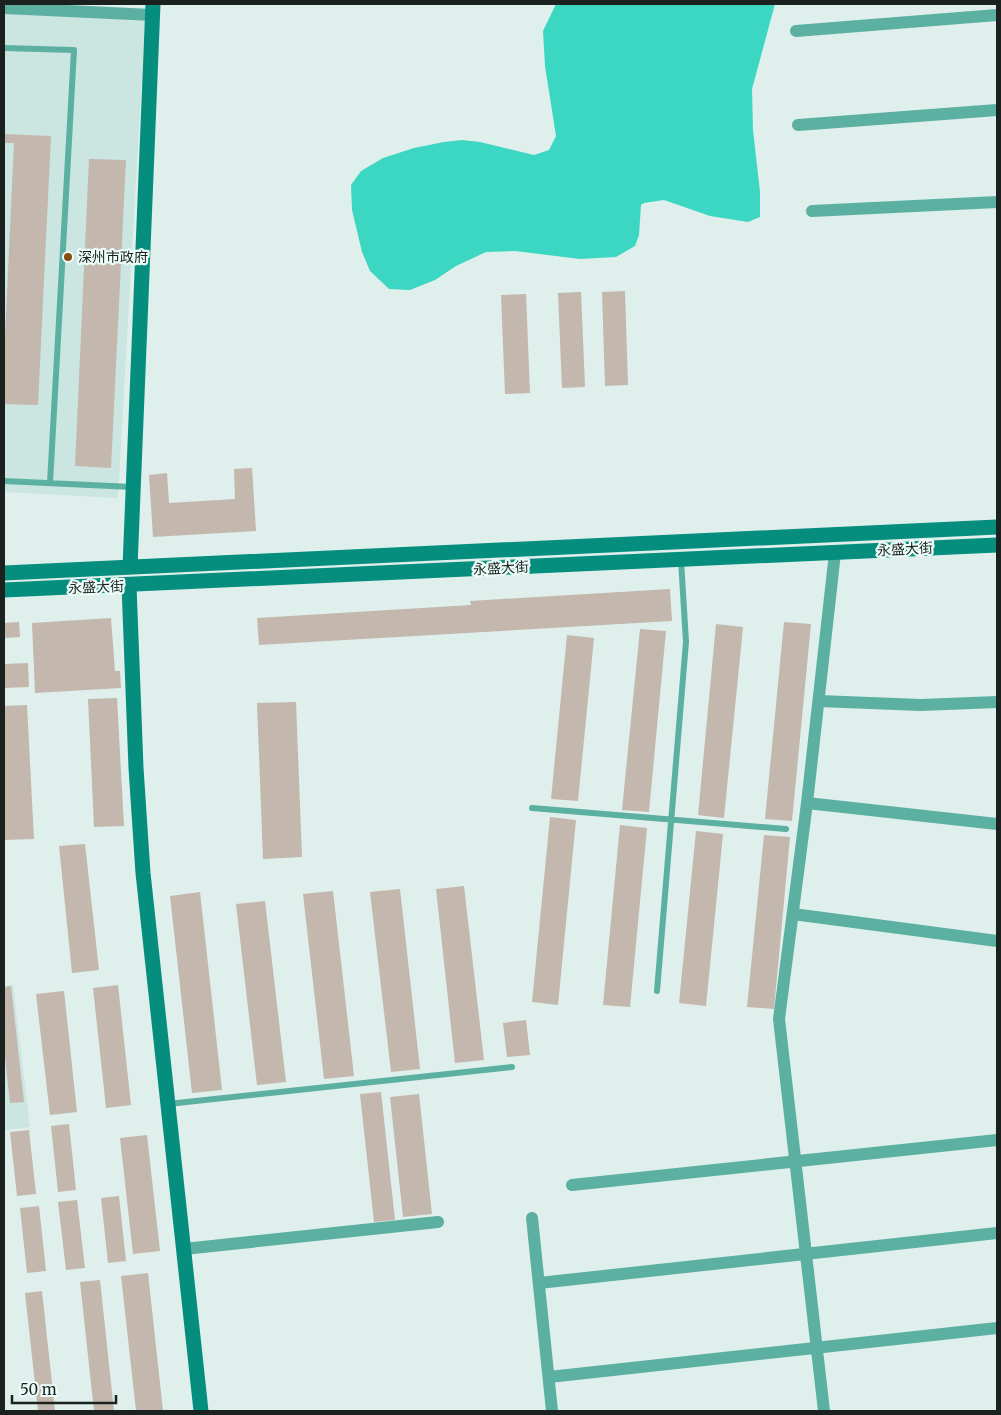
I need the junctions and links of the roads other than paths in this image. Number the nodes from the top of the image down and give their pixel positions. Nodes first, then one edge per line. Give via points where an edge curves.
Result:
1 (4, 8) edge
2 (153, 9) edge
3 (997, 15) edge
4 (796, 31) dead end
5 (4, 48) edge
6 (997, 110) edge
7 (798, 125) dead end
8 (997, 202) edge
9 (812, 211) dead end
10 (4, 481) edge
11 (50, 483) junction
12 (133, 487) junction
13 (997, 527) edge
14 (997, 545) edge
15 (835, 552) junction
16 (681, 560) junction
17 (130, 567) junction
18 (4, 572) edge
19 (129, 585) junction
20 (4, 590) edge
21 (819, 701) junction
22 (997, 702) edge
23 (808, 803) junction
24 (532, 808) dead end
25 (672, 819) junction
26 (997, 824) edge
27 (786, 829) dead end
28 (793, 914) junction
29 (997, 941) edge
30 (657, 991) dead end
31 (512, 1067) dead end
32 (168, 1104) junction
33 (997, 1140) edge
34 (796, 1162) junction
35 (572, 1185) dead end
36 (532, 1218) dead end
37 (438, 1222) dead end
38 (997, 1233) edge
39 (184, 1249) junction
40 (806, 1254) junction
41 (539, 1283) junction
42 (997, 1328) edge
43 (817, 1348) junction
44 (549, 1377) junction
45 (202, 1411) edge
46 (552, 1411) edge
47 (824, 1411) edge

1 - 2 street
2 - 12 main road
3 - 4 street
5 - 11 lane via 74,50
6 - 7 street
8 - 9 street
10 - 11 lane
11 - 12 lane
12 - 17 main road
13 - 17 main road, 永盛大街
14 - 15 main road, 永盛大街
15 - 16 main road, 永盛大街
15 - 21 street
16 - 19 main road, 永盛大街
16 - 25 lane via 686,642
17 - 18 main road, 永盛大街
19 - 20 main road, 永盛大街
19 - 32 main road via 142,863
21 - 22 street via 921,706
21 - 23 street
23 - 26 street
23 - 28 street
24 - 25 lane
25 - 27 lane
25 - 30 lane
28 - 29 street
28 - 34 street via 779,1019
31 - 32 lane
32 - 39 main road
33 - 34 street
34 - 35 street
34 - 40 street
36 - 41 street
37 - 39 street
38 - 40 street
39 - 45 main road
40 - 41 street
40 - 43 street
41 - 44 street
42 - 43 street
43 - 44 street
43 - 47 street
44 - 46 street

